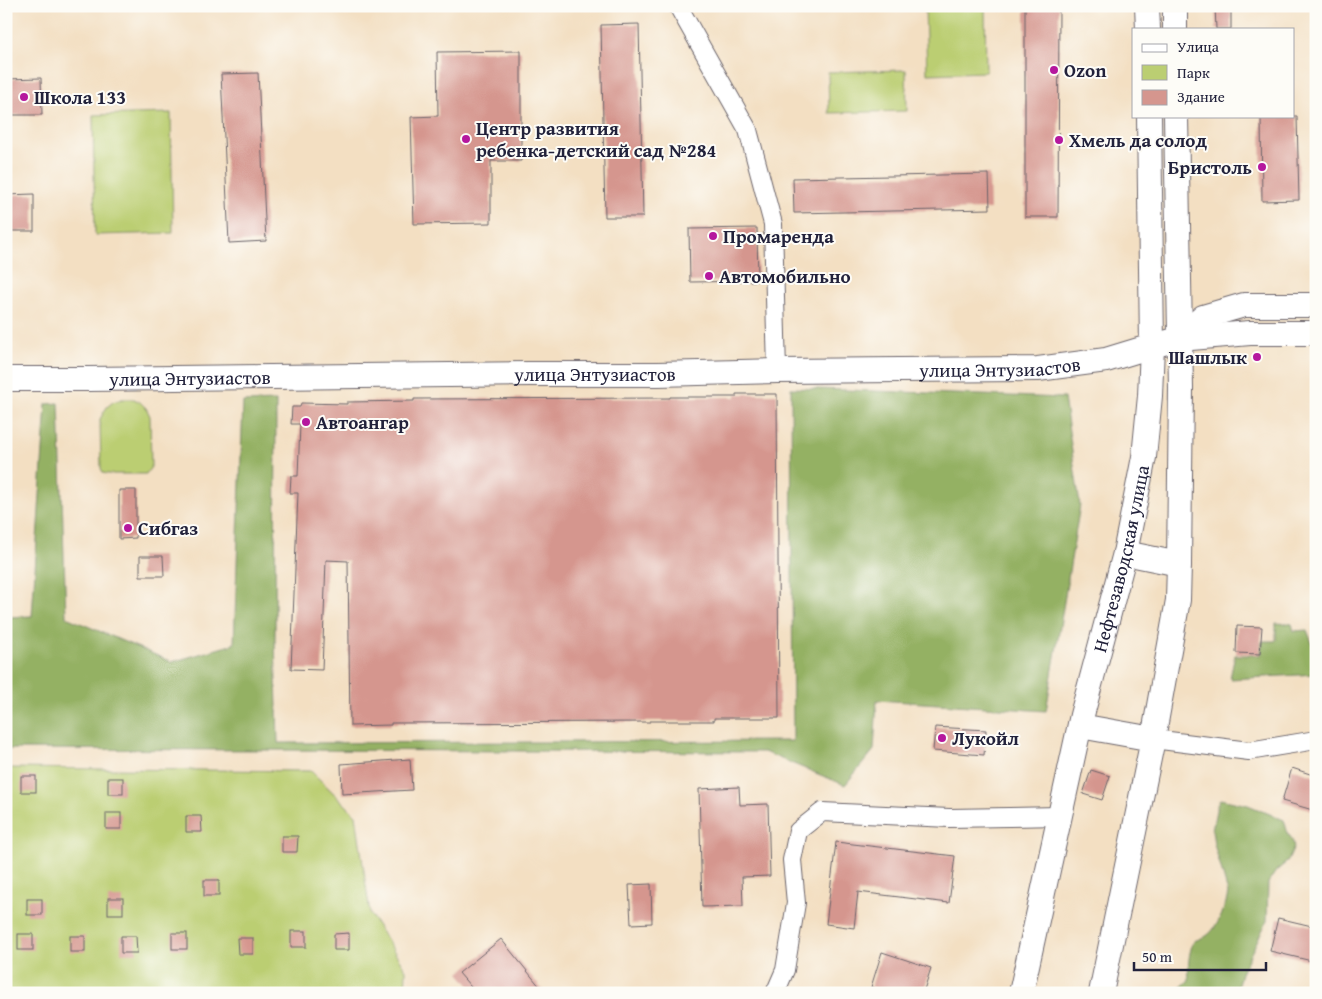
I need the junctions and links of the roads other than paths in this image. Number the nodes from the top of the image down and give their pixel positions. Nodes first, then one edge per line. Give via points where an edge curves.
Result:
1 (678, 6) edge
2 (1147, 6) edge
3 (1176, 6) edge
4 (1148, 28) edge
5 (1176, 28) edge
6 (1149, 118) edge
7 (1176, 118) edge
8 (1316, 305) edge
9 (1316, 333) edge
10 (1179, 339) junction
11 (1152, 346) junction
12 (777, 371) junction
13 (6, 379) edge
14 (1125, 554) junction
15 (1180, 564) junction
16 (1080, 726) junction
17 (1153, 740) junction
18 (1316, 740) edge
19 (1060, 816) junction
20 (775, 993) edge
21 (1021, 993) edge
22 (1101, 993) edge

1 - 12 street via 748,130 773,224
2 - 4 main road
3 - 5 main road
6 - 11 main road, Нефтезаводская улица
7 - 10 main road, Нефтезаводская улица
8 - 10 main road, улица Энтузиастов via 1244,305 1203,317
9 - 10 main road, улица Энтузиастов via 1250,333
10 - 11 main road, улица Энтузиастов
10 - 15 main road, Нефтезаводская улица
11 - 12 main road, улица Энтузиастов via 1106,360 1038,369
11 - 14 main road, Нефтезаводская улица via 1144,456
12 - 13 main road, улица Энтузиастов
14 - 15 main road
14 - 16 main road, Нефтезаводская улица
15 - 17 main road, Нефтезаводская улица via 1178,600
16 - 17 main road
16 - 19 main road, Нефтезаводская улица
17 - 18 street via 1249,750
17 - 22 main road, Нефтезаводская улица
19 - 20 street via 949,818 822,812 798,832 792,860 796,903 785,970
19 - 21 main road, Нефтезаводская улица

